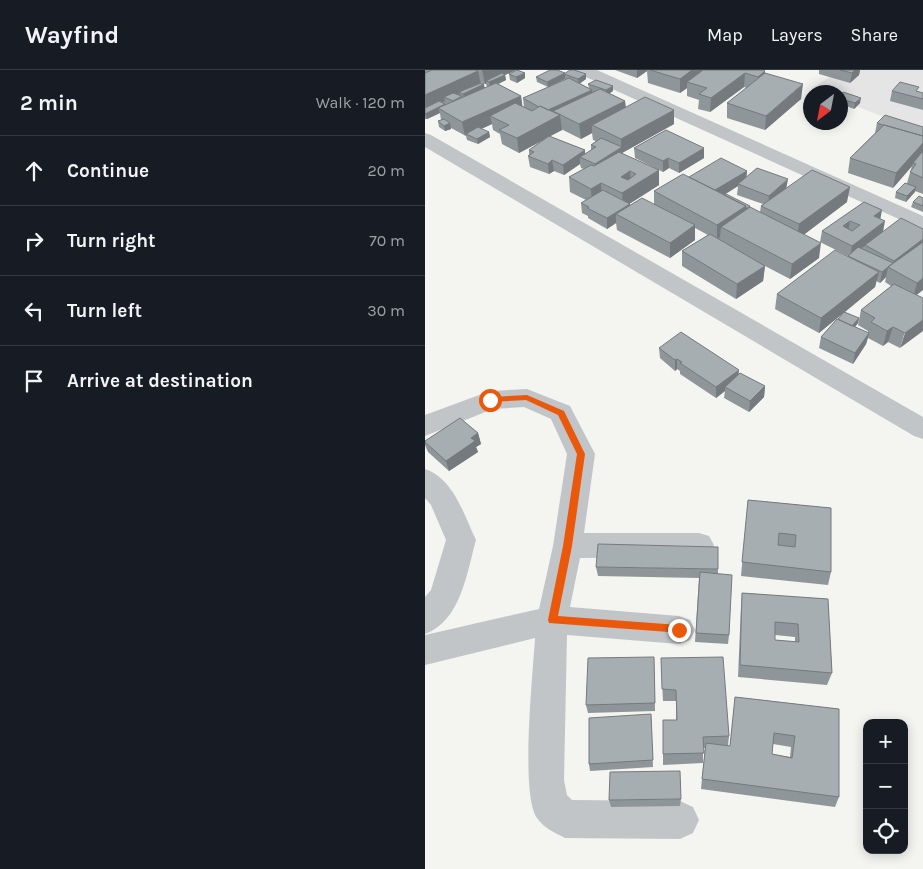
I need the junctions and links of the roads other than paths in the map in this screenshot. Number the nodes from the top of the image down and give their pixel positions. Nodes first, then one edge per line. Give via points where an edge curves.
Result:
1 (583, 70) edge
2 (425, 139) edge
3 (923, 224) edge
4 (425, 426) edge
5 (923, 429) edge
6 (425, 480) edge
7 (699, 545) edge
8 (567, 546) junction
9 (425, 620) edge
10 (552, 620) junction
11 (679, 630) dead end
12 (425, 650) edge
13 (680, 820) dead end

1 - 3 street
2 - 5 street
4 - 8 street via 490,400 527,398 561,413 581,454
6 - 9 street via 442,498 461,540 445,597
7 - 8 street
8 - 10 street
10 - 11 street
10 - 12 street
10 - 13 street via 546,780 550,805 565,819

